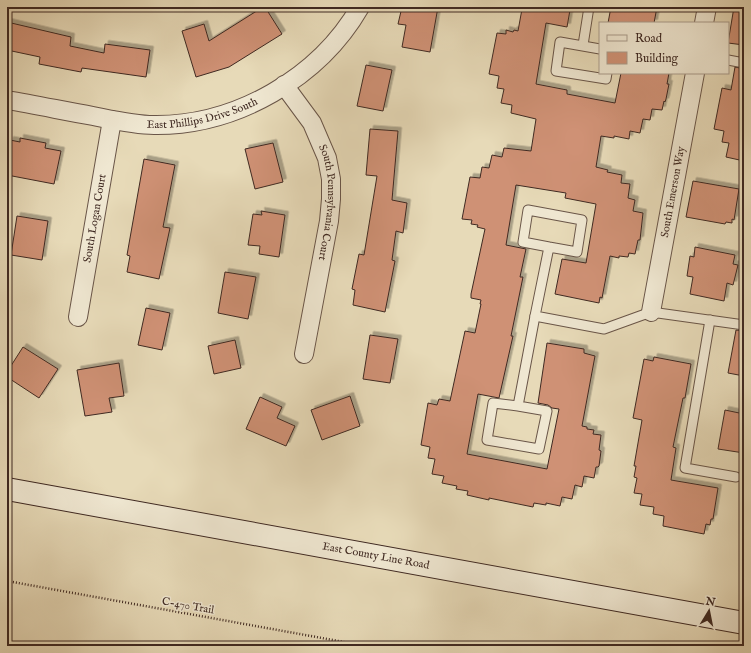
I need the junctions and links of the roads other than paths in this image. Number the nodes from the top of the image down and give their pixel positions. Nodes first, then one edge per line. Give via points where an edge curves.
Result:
1 (360, 7) edge
2 (588, 7) edge
3 (707, 7) edge
4 (704, 22) edge
5 (582, 45) junction
6 (599, 49) edge
7 (729, 60) edge
8 (744, 63) edge
9 (607, 74) edge
10 (695, 74) edge
11 (284, 85) junction
12 (7, 100) edge
13 (112, 120) junction
14 (549, 247) junction
15 (651, 312) junction
16 (535, 316) junction
17 (78, 317) dead end
18 (710, 320) junction
19 (744, 325) edge
20 (304, 354) dead end
21 (518, 406) junction
22 (736, 477) dead end
23 (7, 489) edge
24 (744, 624) edge

1 - 11 street, East Phillips Drive South via 345,30 323,55
2 - 5 lane
3 - 4 street
5 - 6 lane
5 - 9 lane via 560,42 556,71 606,79
7 - 8 lane
10 - 15 street, South Emerson Way
11 - 13 street, East Phillips Drive South via 266,97 210,119 153,125
11 - 20 street, South Pennsylvania Court via 312,123 327,158 331,179 329,221
12 - 13 street, East Phillips Drive South
13 - 17 street, South Logan Court
14 - 14 lane via 577,252 582,220 528,210 523,242
14 - 16 lane
15 - 16 lane via 604,329
15 - 18 lane
16 - 21 lane
18 - 19 lane
18 - 22 lane via 684,468
21 - 21 lane via 547,411 539,449 487,440 493,403
23 - 24 main road, East County Line Road

